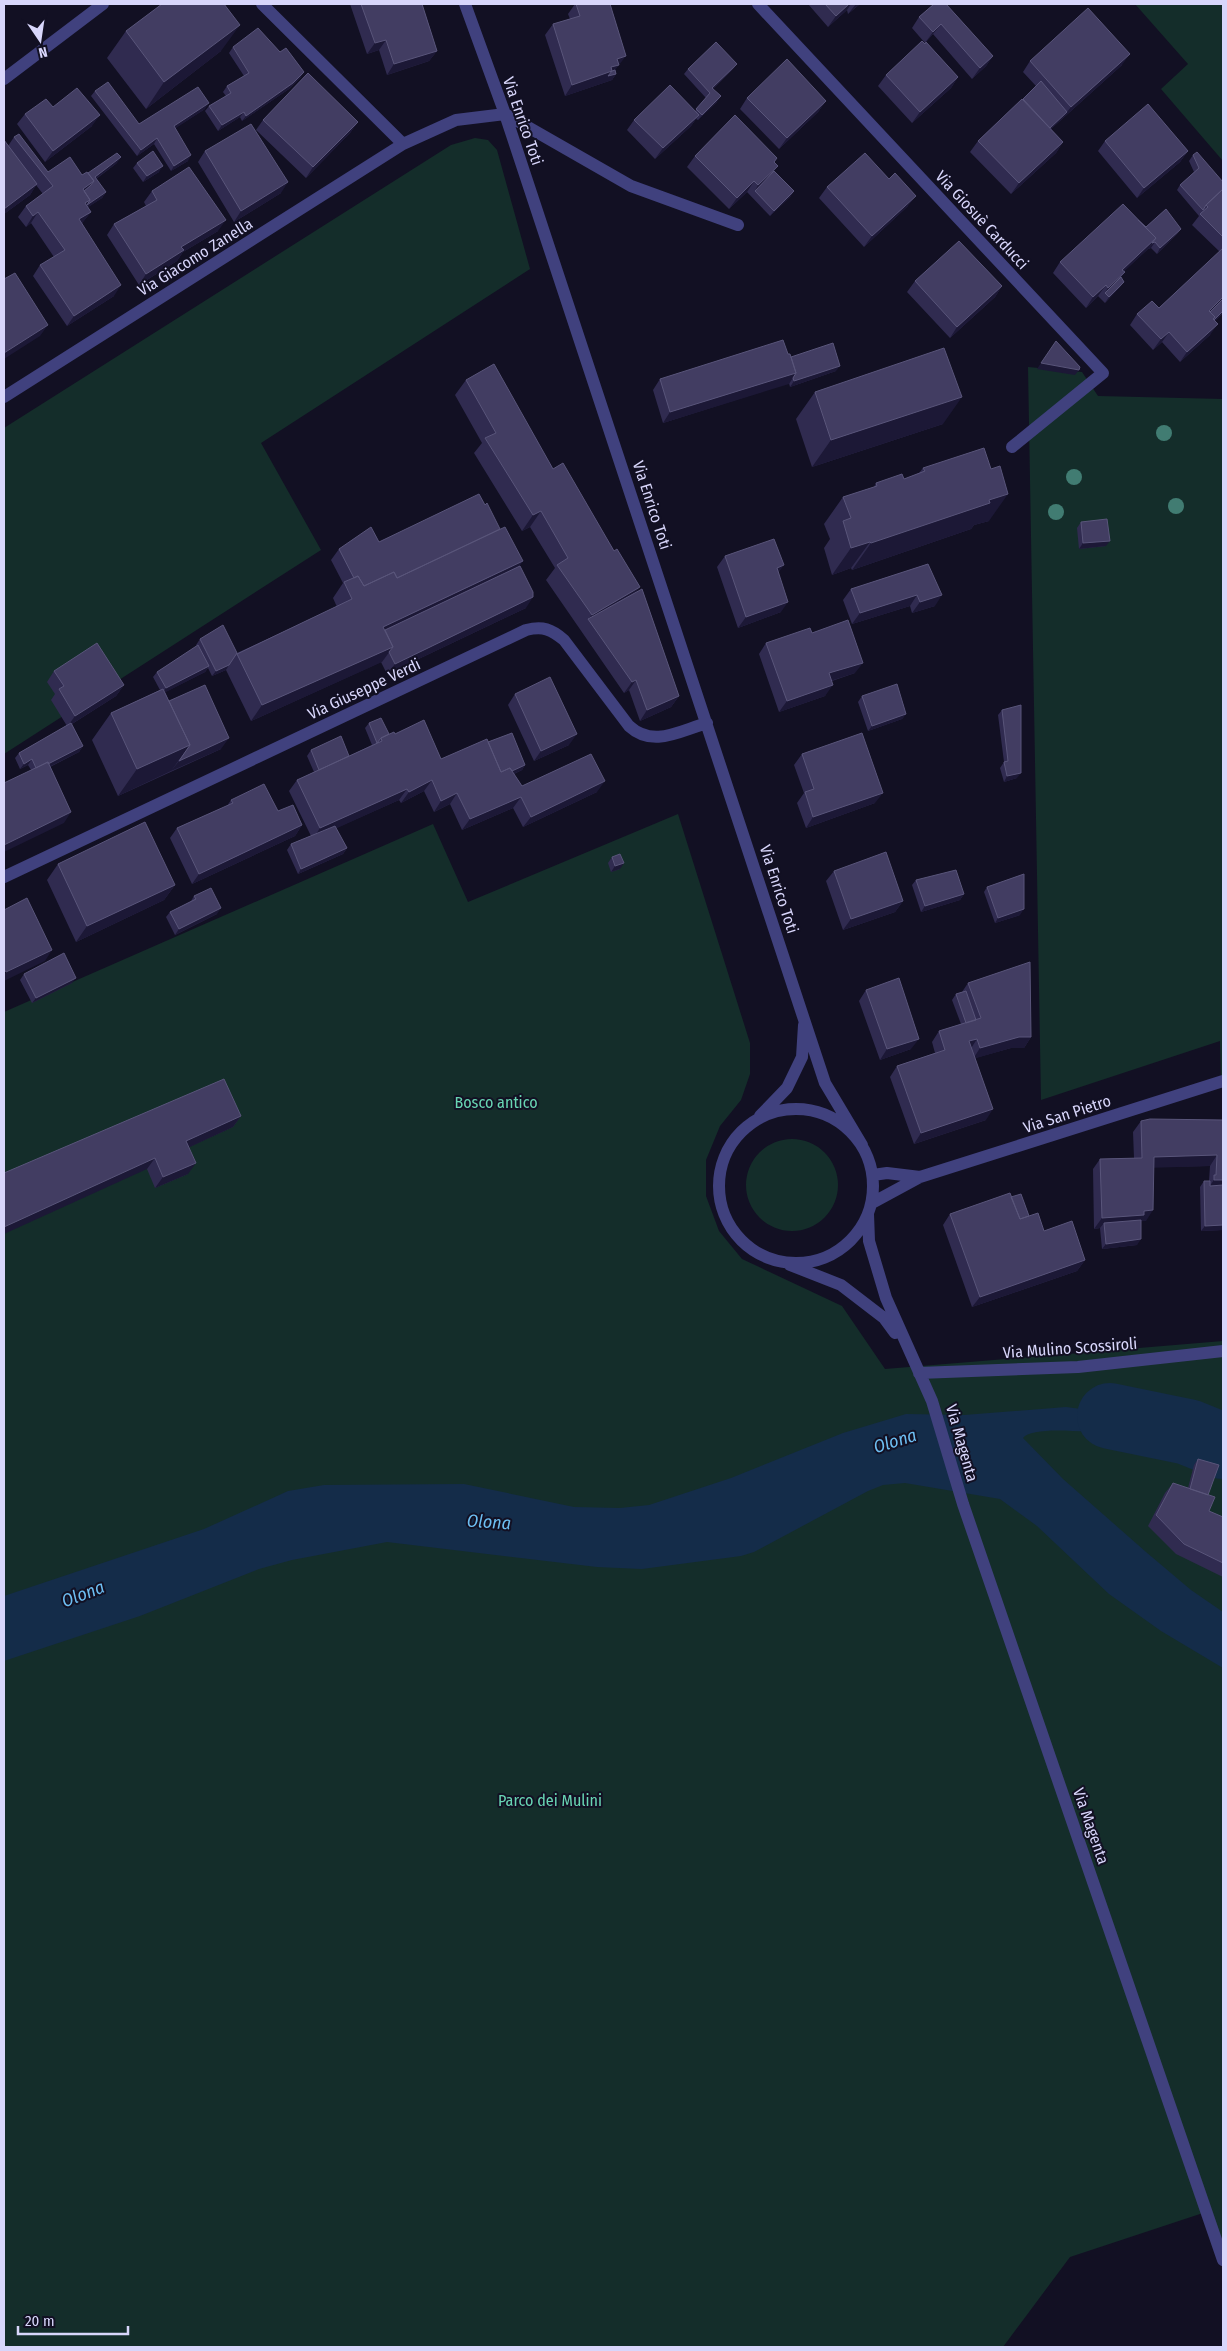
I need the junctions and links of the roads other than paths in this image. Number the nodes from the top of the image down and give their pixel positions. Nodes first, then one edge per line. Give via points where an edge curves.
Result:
1 (103, 4) edge
2 (262, 4) edge
3 (465, 4) edge
4 (758, 4) edge
5 (4, 79) edge
6 (505, 114) junction
7 (403, 144) junction
8 (738, 225) dead end
9 (4, 396) edge
10 (1012, 447) dead end
11 (707, 723) junction
12 (4, 877) edge
13 (805, 1018) junction
14 (1223, 1080) edge
15 (756, 1120) junction
16 (862, 1145) junction
17 (873, 1175) junction
18 (920, 1177) junction
19 (870, 1209) junction
20 (778, 1261) junction
21 (1223, 1351) edge
22 (912, 1357) junction
23 (919, 1373) junction
24 (932, 1401) joint
25 (1223, 2260) edge

1 - 5 street
2 - 7 street
3 - 6 street, Via Enrico Toti
4 - 10 street, Via Giosuè Carducci via 1103,373
6 - 7 street, Via Giacomo Zanella via 456,120
6 - 8 street via 631,186
6 - 11 street, Via Enrico Toti
7 - 9 street, Via Giacomo Zanella
11 - 12 street, Via Giuseppe Verdi via 663,737 650,738 638,734 564,640 554,631 540,627 526,630
11 - 13 street, Via Enrico Toti
13 - 15 street, Via Enrico Toti via 802,1056 787,1088
13 - 16 street, Via Enrico Toti via 825,1083
14 - 18 street, Via San Pietro
15 - 16 street, Via Enrico Toti via 778,1110 802,1109 826,1114 846,1126
15 - 20 street, Via Enrico Toti via 736,1137 723,1160 719,1185 723,1211 736,1234 754,1251
16 - 17 street, Via Enrico Toti
17 - 18 street, Via San Pietro via 887,1173
17 - 19 street, Via Enrico Toti
18 - 19 street, Via San Pietro
19 - 20 street, Via Enrico Toti via 852,1238 841,1248 822,1258 800,1263
19 - 22 street, Via Enrico Toti via 869,1240 886,1298
20 - 22 street, Via Enrico Toti via 841,1285 884,1318
21 - 23 street, Via Mulino Scossiroli via 1078,1367
22 - 23 street, Via Enrico Toti
23 - 24 street, Via Enrico Toti
24 - 25 street, Via Magenta via 963,1504

